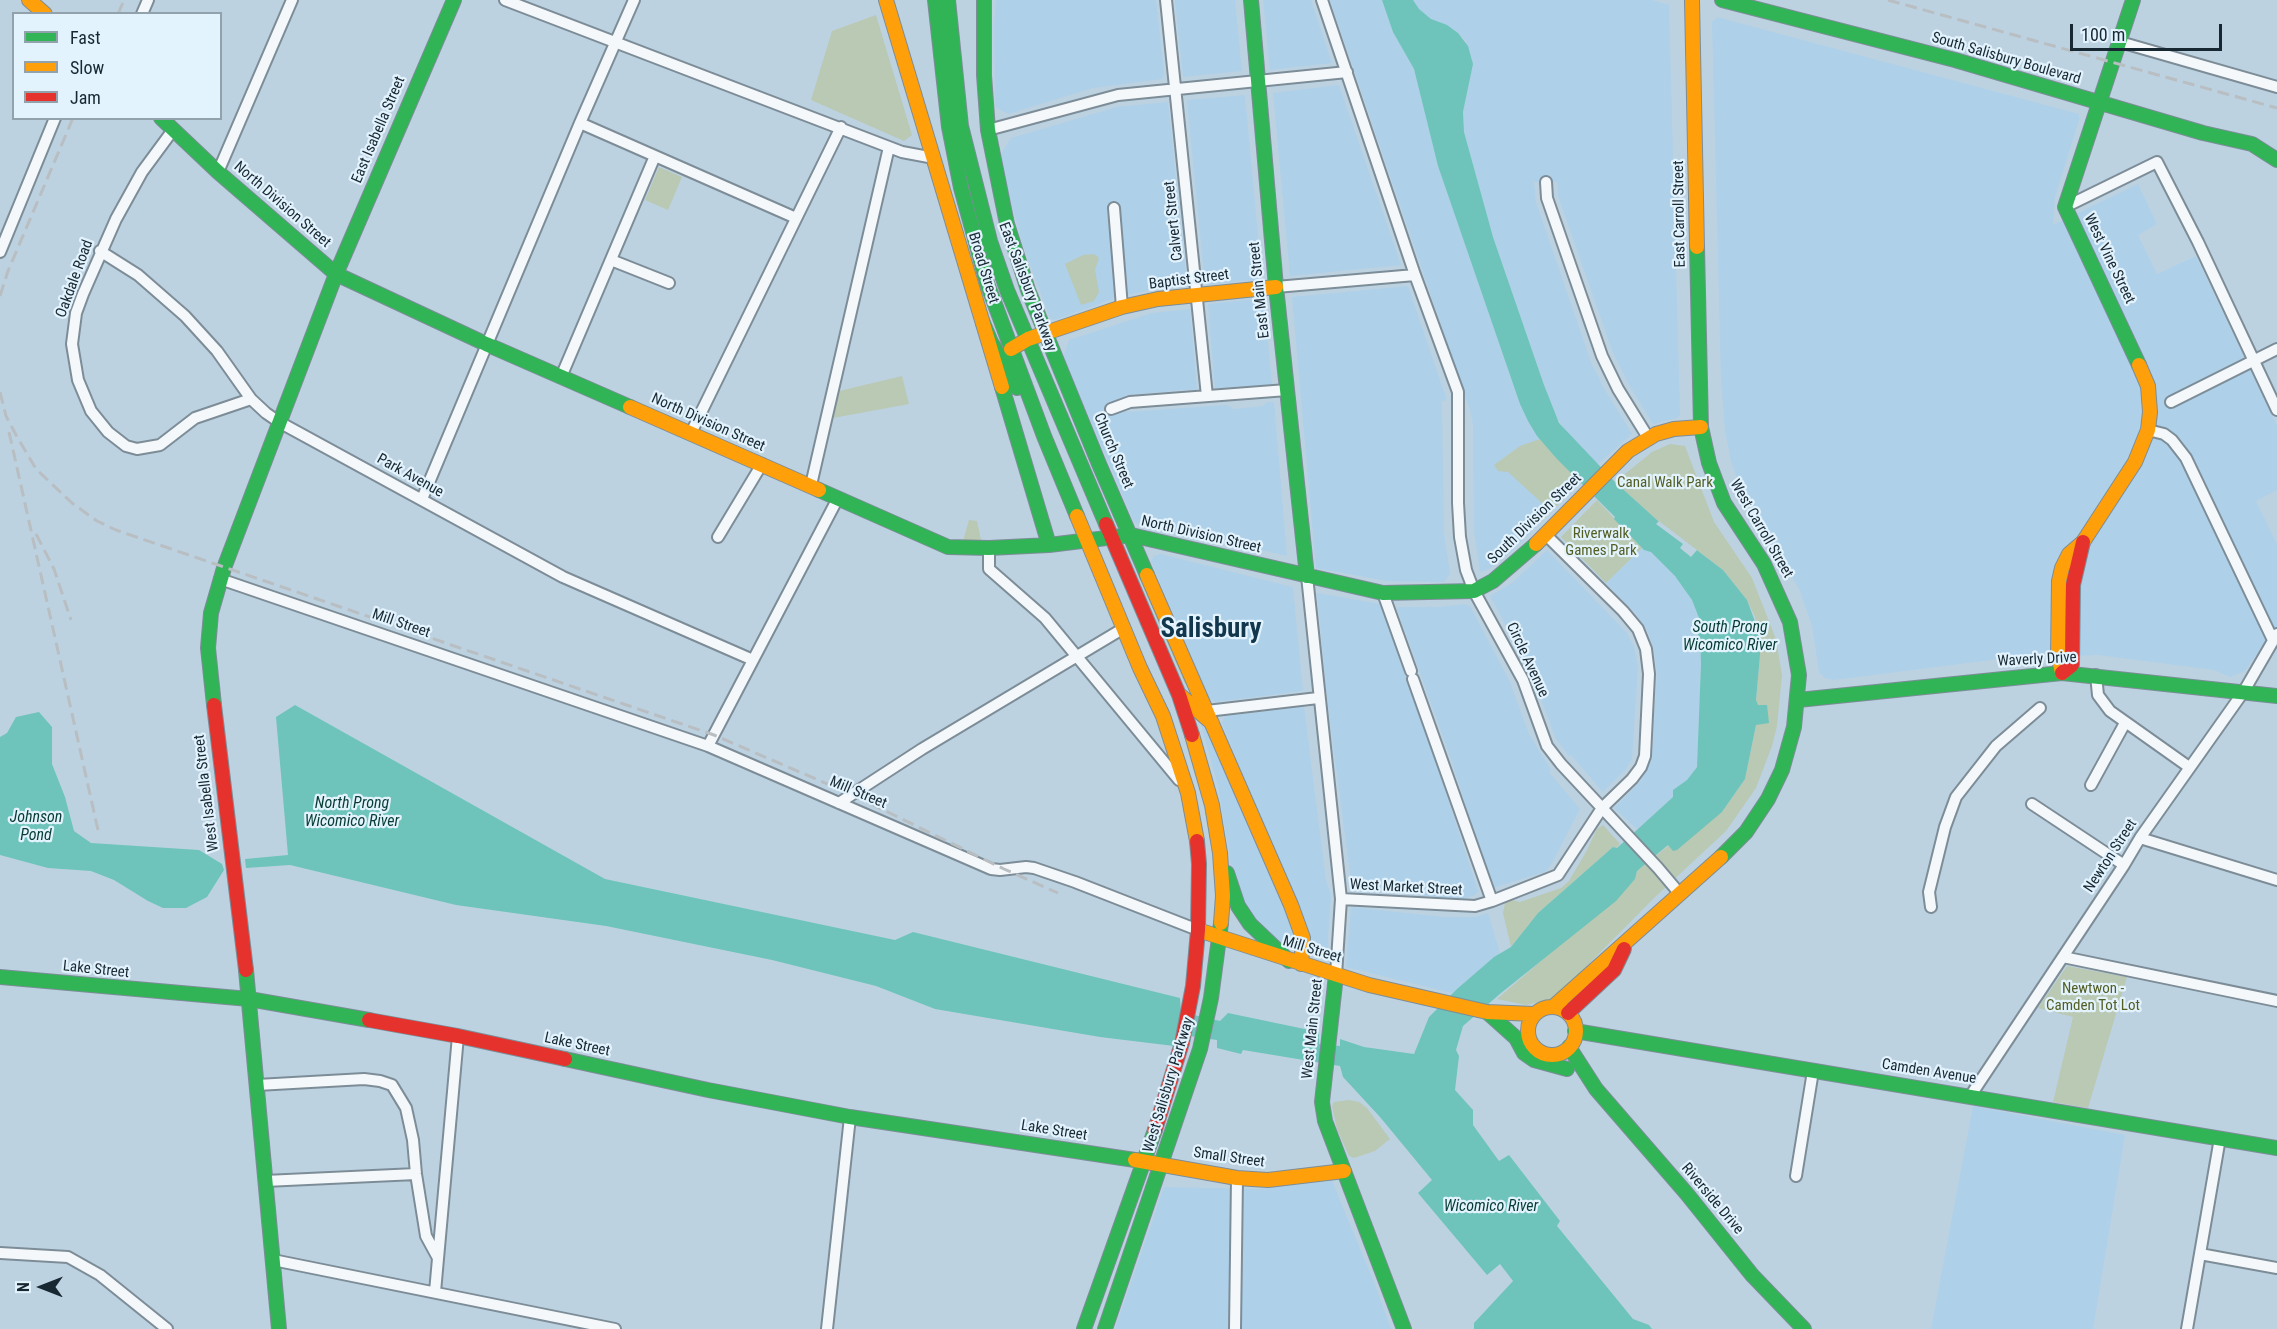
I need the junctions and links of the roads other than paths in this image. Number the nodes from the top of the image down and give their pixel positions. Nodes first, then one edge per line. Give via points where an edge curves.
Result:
1 (29, 0) edge
2 (292, 0) edge
3 (454, 0) edge
4 (505, 0) edge
5 (634, 0) edge
6 (886, 0) edge
7 (935, 0) edge
8 (948, 0) edge
9 (984, 0) edge
10 (1166, 0) edge
11 (1251, 0) edge
12 (1322, 0) edge
13 (1692, 0) edge
14 (1722, 0) edge
15 (2133, 0) edge
16 (46, 9) edge
17 (2120, 42) junction
18 (616, 43) junction
19 (1347, 72) junction
20 (1258, 81) junction
21 (2277, 86) edge
22 (1176, 89) junction
23 (2101, 102) junction
24 (54, 120) edge
25 (163, 120) edge
26 (580, 123) junction
27 (841, 127) junction
28 (173, 130) junction
29 (988, 130) junction
30 (889, 147) junction
31 (655, 156) junction
32 (934, 158) junction
33 (2277, 160) edge
34 (218, 172) junction
35 (1546, 182) dead end
36 (2065, 207) junction
37 (1114, 208) dead end
38 (796, 219) junction
39 (100, 251) junction
40 (0, 252) edge
41 (611, 260) junction
42 (336, 274) junction
43 (1415, 275) junction
44 (669, 283) dead end
45 (1276, 287) junction
46 (1197, 295) junction
47 (1122, 307) junction
48 (982, 323) junction
49 (1046, 334) junction
50 (1028, 339) junction
51 (486, 344) junction
52 (1011, 349) junction
53 (2277, 349) edge
54 (2255, 361) junction
55 (561, 376) junction
56 (1287, 390) junction
57 (1208, 396) junction
58 (251, 399) junction
59 (2172, 402) dead end
60 (1111, 410) dead end
61 (2277, 410) edge
62 (279, 422) junction
63 (1701, 427) junction
64 (2148, 430) junction
65 (691, 433) junction
66 (1044, 436) junction
67 (1649, 439) junction
68 (762, 464) junction
69 (811, 485) junction
70 (838, 498) junction
71 (422, 499) junction
72 (1131, 535) junction
73 (1546, 535) junction
74 (718, 537) dead end
75 (1112, 538) junction
76 (1089, 541) junction
77 (1049, 545) junction
78 (989, 548) junction
79 (1307, 576) junction
80 (220, 579) junction
81 (1474, 591) junction
82 (1383, 593) junction
83 (1124, 628) junction
84 (2275, 637) edge
85 (1077, 657) junction
86 (753, 660) junction
87 (2062, 673) junction
88 (2096, 675) junction
89 (2244, 691) junction
90 (1179, 694) junction
91 (2277, 696) edge
92 (1318, 698) junction
93 (1798, 700) junction
94 (2040, 708) dead end
95 (1210, 717) junction
96 (2125, 723) junction
97 (708, 746) junction
98 (2189, 767) junction
99 (2091, 785) dead end
100 (1188, 793) junction
101 (839, 803) junction
102 (2032, 804) dead end
103 (1602, 807) junction
104 (2140, 837) junction
105 (1220, 853) junction
106 (2124, 865) junction
107 (2277, 880) edge
108 (1680, 894) junction
109 (1341, 899) junction
110 (1492, 901) junction
111 (1931, 907) dead end
112 (1198, 930) junction
113 (1220, 938) junction
114 (1628, 942) junction
115 (2063, 957) junction
116 (1295, 963) junction
117 (1336, 975) junction
118 (0, 977) edge
119 (249, 999) junction
120 (2277, 1001) edge
121 (1553, 1007) junction
122 (1485, 1011) junction
123 (1568, 1013) junction
124 (1534, 1014) junction
125 (1575, 1031) junction
126 (458, 1036) junction
127 (1532, 1044) junction
128 (1569, 1047) junction
129 (1550, 1054) junction
130 (1566, 1069) junction
131 (1814, 1071) junction
132 (257, 1085) junction
133 (1596, 1089) junction
134 (1971, 1095) junction
135 (850, 1117) junction
136 (2220, 1138) junction
137 (2277, 1148) edge
138 (1145, 1162) junction
139 (1161, 1164) junction
140 (1344, 1171) junction
141 (416, 1174) junction
142 (1796, 1176) dead end
143 (1237, 1178) junction
144 (265, 1181) junction
145 (0, 1253) edge
146 (2200, 1254) junction
147 (438, 1258) junction
148 (273, 1260) junction
149 (2277, 1268) edge
150 (435, 1292) junction
151 (167, 1329) edge
152 (279, 1329) edge
153 (615, 1329) edge
154 (826, 1329) edge
155 (1084, 1329) edge
156 (1106, 1329) edge
157 (1235, 1329) edge
158 (1404, 1329) edge
159 (1804, 1329) edge
160 (2187, 1329) edge

1 - 16 street
2 - 34 street
3 - 42 street, East Isabella Street
4 - 18 street
5 - 18 street
6 - 32 street, Broad Street
7 - 52 street, East Salisbury Parkway via 942,78 961,188 987,283
8 - 50 street, East Salisbury Parkway via 961,126 973,180 990,241
9 - 29 street, Church Street
10 - 22 street, Calvert Street
11 - 20 street, East Main Street
12 - 19 street
13 - 63 street, East Carroll Street
14 - 23 street, South Salisbury Boulevard
15 - 17 street, West Vine Street
17 - 21 street
17 - 23 street, West Vine Street
18 - 26 street
18 - 27 street
19 - 20 street
19 - 43 street
20 - 22 street
20 - 45 street, East Main Street
22 - 29 street via 1103,98
22 - 46 street, Calvert Street
23 - 33 street, South Salisbury Boulevard via 2252,144
23 - 36 street, West Vine Street
24 - 40 street
25 - 28 street, North Division Street
26 - 31 street
26 - 51 street
27 - 30 street
27 - 38 street
28 - 34 street, North Division Street
28 - 39 street, Oakdale Road via 141,172
29 - 49 street, Church Street via 1006,224
30 - 32 street
30 - 69 street
31 - 38 street
31 - 41 street
32 - 48 street, Broad Street
34 - 42 street, North Division Street
35 - 67 street via 1547,198 1602,356
36 - 54 street via 2157,162
36 - 64 street, West Vine Street via 2148,386
37 - 47 street
38 - 65 street
39 - 58 street, Park Avenue via 138,275 185,316 217,351
39 - 58 street, Oakdale Road via 76,313 72,344 81,388 92,411 117,440 137,449 160,445 195,418
41 - 44 street
41 - 55 street
42 - 51 street, North Division Street
42 - 62 street, West Isabella Street
43 - 45 street, Baptist Street
43 - 81 street, Circle Avenue via 1458,392 1460,537
45 - 46 street, Baptist Street
45 - 56 street, East Main Street
46 - 47 street, Baptist Street
46 - 57 street, Calvert Street
47 - 49 street, Baptist Street
48 - 66 street
48 - 77 street, Broad Street
49 - 50 street, Baptist Street
49 - 72 street, Church Street
50 - 52 street, Baptist Street
50 - 75 street, East Salisbury Parkway
51 - 55 street, North Division Street
51 - 71 street
52 - 66 street, East Salisbury Parkway
53 - 54 street
54 - 59 street
54 - 61 street
55 - 65 street, North Division Street
56 - 57 street
56 - 79 street, East Main Street
57 - 60 street via 1130,402
58 - 62 street, Park Avenue
62 - 71 street, Park Avenue
62 - 80 street, West Isabella Street
63 - 67 street, South Division Street via 1674,429
63 - 93 street, West Carroll Street via 1724,503 1764,564 1790,622 1799,675
64 - 84 street via 2164,434 2186,458
64 - 87 street, West Vine Street via 2135,462 2083,542 2073,585 2072,665
65 - 68 street, North Division Street
66 - 76 street, East Salisbury Parkway
67 - 73 street, South Division Street via 1614,465
68 - 69 street, North Division Street
68 - 74 street
69 - 70 street, North Division Street
70 - 78 street, North Division Street via 948,547
70 - 86 street
71 - 86 street, Park Avenue via 563,577
72 - 75 street, North Division Street
72 - 79 street, North Division Street
72 - 95 street, Church Street
73 - 81 street, South Division Street via 1510,568
73 - 103 street, West Market Street via 1623,611 1638,629 1646,649 1649,674 1645,756 1632,779
75 - 76 street, North Division Street
75 - 90 street, West Salisbury Parkway
76 - 77 street, North Division Street
76 - 83 street, West Salisbury Parkway
77 - 78 street, North Division Street
78 - 85 street via 988,569 1045,618
79 - 82 street, South Division Street
79 - 92 street, West Main Street
80 - 97 street, Mill Street
80 - 119 street, West Isabella Street via 210,613 208,648
81 - 82 street, South Division Street
81 - 103 street, Circle Avenue via 1523,680 1547,746
82 - 110 street
83 - 85 street
83 - 100 street, West Salisbury Parkway via 1163,716
84 - 89 street, Newton Street
85 - 100 street
85 - 101 street
86 - 97 street
87 - 88 street, Waverly Drive
87 - 93 street, Waverly Drive
88 - 89 street, Waverly Drive
88 - 96 street via 2101,702
89 - 91 street, Waverly Drive
89 - 98 street, Newton Street
90 - 95 street
90 - 105 street, West Salisbury Parkway via 1212,805
92 - 95 street
92 - 109 street, West Main Street
93 - 108 street, West Carroll Street via 1782,770 1758,816 1724,857
94 - 111 street via 1996,746 1956,797 1929,892
95 - 116 street, Church Street via 1303,934
96 - 98 street
96 - 99 street
97 - 101 street, Mill Street
98 - 104 street, Newton Street
100 - 112 street, West Salisbury Parkway via 1199,864
101 - 112 street, Mill Street via 991,869 1034,868
102 - 106 street
103 - 108 street, Circle Avenue
103 - 110 street, West Market Street via 1558,875
104 - 106 street, Newton Street
104 - 107 street
105 - 113 street, West Salisbury Parkway
105 - 116 street via 1238,906 1250,924
106 - 115 street, Newton Street
108 - 114 street, West Carroll Street
109 - 110 street, West Market Street via 1475,906
109 - 117 street, West Main Street
112 - 113 street, Mill Street
112 - 138 street, West Salisbury Parkway via 1182,1043
113 - 116 street, Mill Street
113 - 139 street, West Salisbury Parkway via 1200,1049
114 - 121 street, West Carroll Street
114 - 123 street, West Carroll Street via 1614,970
115 - 120 street
115 - 134 street, Newton Street
116 - 117 street, Mill Street
117 - 122 street, Mill Street
117 - 140 street, West Main Street via 1322,1102
118 - 119 street, Lake Street
119 - 126 street, Lake Street
119 - 132 street, West Isabella Street
121 - 123 street
121 - 124 street
122 - 124 street, Mill Street
122 - 127 street, Mill Street via 1513,1024
122 - 130 street via 1516,1038 1524,1053
123 - 125 street
124 - 127 street via 1528,1029
125 - 128 street
125 - 131 street, Camden Avenue
126 - 135 street, Lake Street
126 - 147 street
127 - 129 street
128 - 129 street
128 - 133 street, Riverside Drive
129 - 130 street, Riverside Drive
130 - 133 street, Riverside Drive
131 - 134 street, Camden Avenue
131 - 142 street
132 - 141 street via 364,1079 392,1085 406,1108
132 - 144 street, West Isabella Street
133 - 159 street, Riverside Drive via 1752,1275
134 - 136 street, Camden Avenue
135 - 138 street, Lake Street
135 - 154 street
136 - 137 street, Camden Avenue
136 - 146 street
138 - 139 street, Small Street
138 - 155 street, West Salisbury Parkway
139 - 143 street, Small Street
139 - 156 street, West Salisbury Parkway
140 - 143 street, Small Street via 1268,1180
140 - 158 street, West Main Street
141 - 144 street
141 - 147 street via 426,1236
143 - 157 street
144 - 148 street, West Isabella Street
145 - 151 street via 68,1257 100,1275
146 - 149 street
146 - 160 street
147 - 150 street
148 - 150 street
148 - 152 street, West Isabella Street
150 - 153 street

